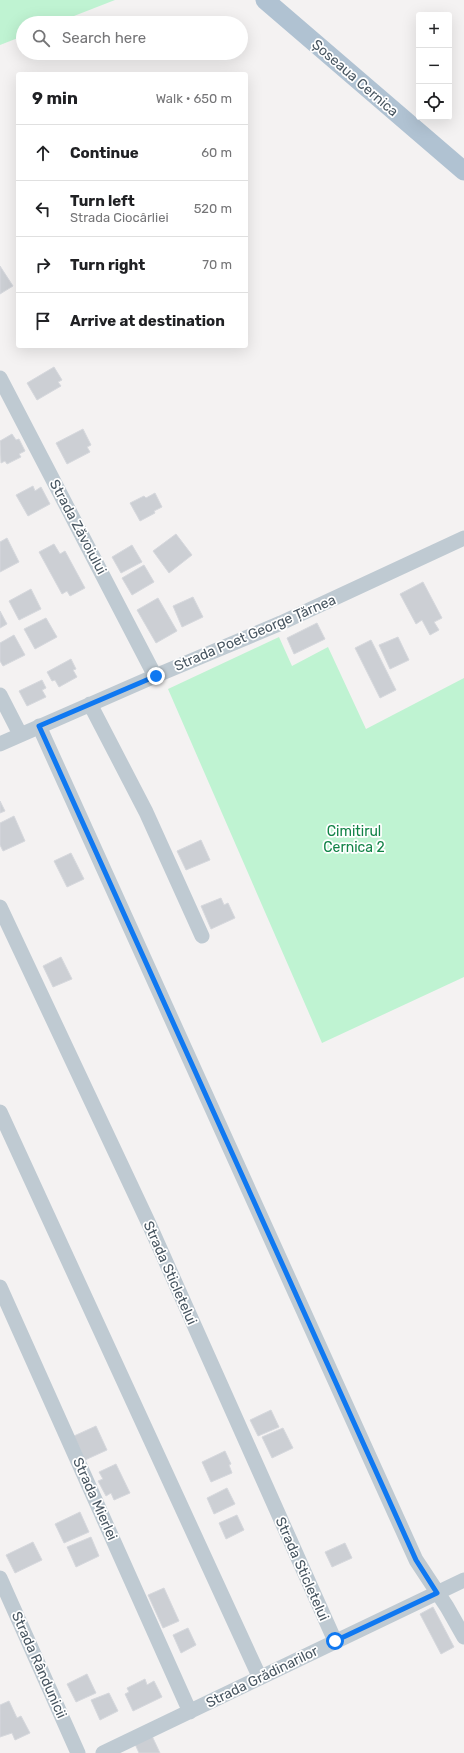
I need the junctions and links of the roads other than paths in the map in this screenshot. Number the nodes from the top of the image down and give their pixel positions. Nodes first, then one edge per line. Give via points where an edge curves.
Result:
1 (265, 0) edge
2 (464, 171) edge
3 (0, 378) edge
4 (464, 538) edge
5 (156, 676) junction
6 (0, 696) edge
7 (90, 704) junction
8 (39, 726) junction
9 (20, 734) junction
10 (0, 744) edge
11 (0, 907) edge
12 (202, 936) dead end
13 (0, 1112) edge
14 (0, 1287) edge
15 (0, 1578) edge
16 (464, 1580) edge
17 (437, 1593) junction
18 (464, 1636) edge
19 (335, 1641) junction
20 (260, 1678) junction
21 (190, 1712) junction
22 (129, 1747) edge
23 (78, 1753) edge
24 (103, 1753) edge

1 - 2 main road, Șoseaua Cernica
3 - 5 street, Strada Zăvoiului
4 - 5 street, Strada Poet George Țărnea via 280,624
5 - 7 street, Strada Poet George Țărnea
6 - 9 street
7 - 8 street, Strada Poet George Țărnea
7 - 12 street via 146,812
8 - 9 street, Strada Poet George Țărnea
8 - 17 street via 416,1560
9 - 10 street, Strada Poet George Țărnea
11 - 19 street, Strada Sticletelui via 149,1224
13 - 20 street
14 - 21 street, Strada Mierlei
15 - 23 street, Strada Rândunicii
16 - 17 street, Strada Grădinarilor
17 - 18 street
17 - 19 street, Strada Grădinarilor
19 - 20 street, Strada Grădinarilor
20 - 21 street, Strada Grădinarilor
21 - 22 street, Strada Grădinarilor
22 - 24 street, Strada Grădinarilor

